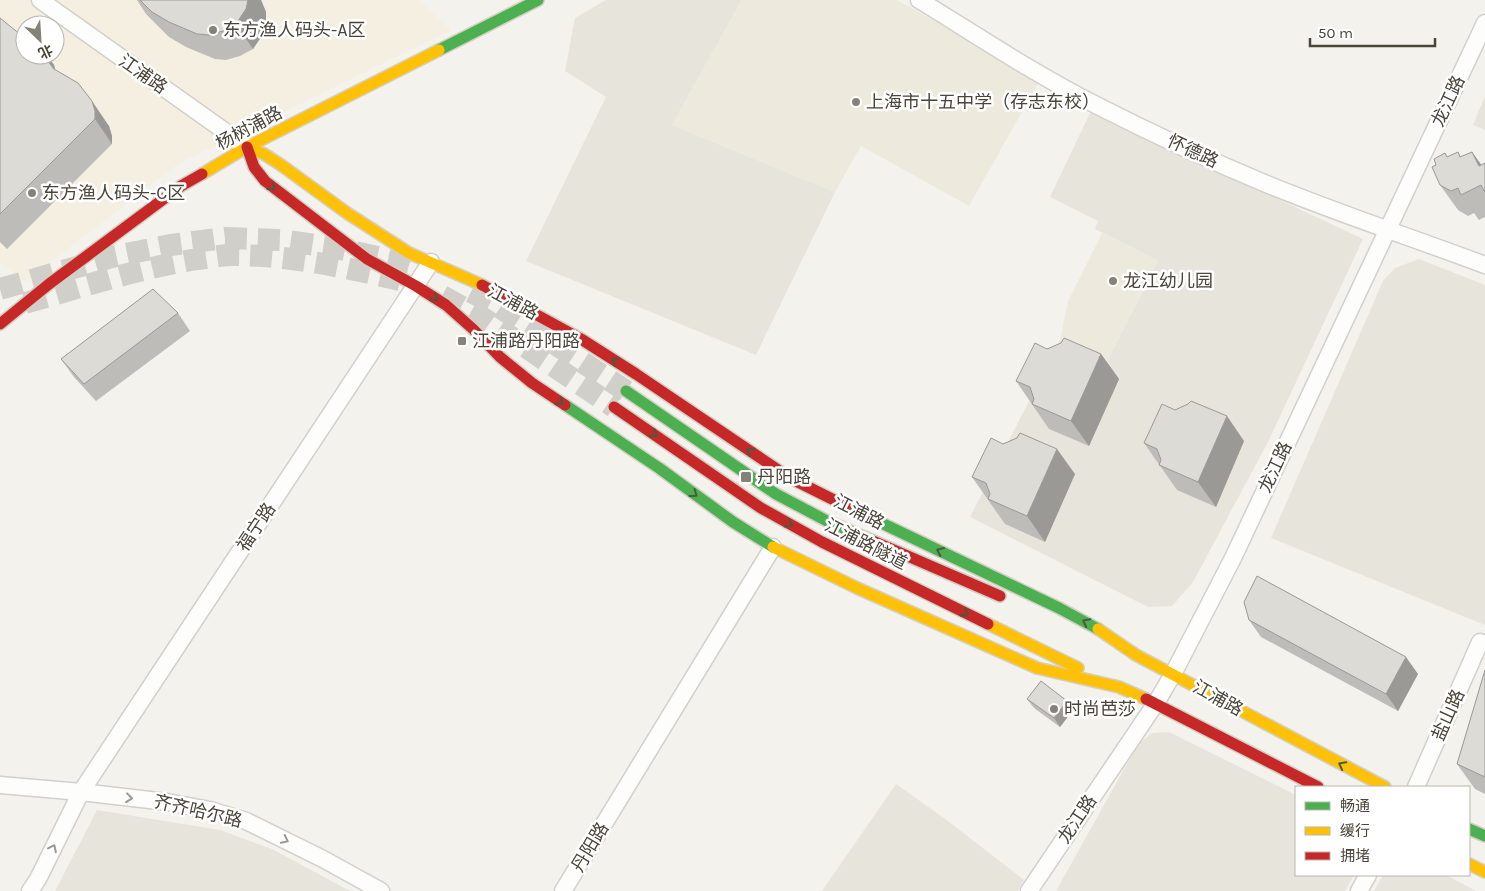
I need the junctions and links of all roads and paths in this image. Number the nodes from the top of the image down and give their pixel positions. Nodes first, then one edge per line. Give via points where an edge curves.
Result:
1 (40, 0) edge
2 (538, 0) edge
3 (919, 0) edge
4 (1485, 23) edge
5 (247, 147) junction
6 (1388, 229) junction
7 (431, 262) junction
8 (1485, 265) edge
9 (416, 286) junction
10 (3, 316) edge
11 (626, 390) tunnel mouth
12 (614, 406) tunnel mouth
13 (773, 548) junction
14 (1008, 600) dead end
15 (1072, 628) dead end
16 (1480, 642) dead end
17 (1136, 655) junction
18 (1173, 674) junction
19 (1118, 687) junction
20 (1156, 703) junction
21 (0, 785) edge
22 (1316, 786) edge
23 (1383, 786) edge
24 (1416, 786) edge
25 (81, 792) junction
26 (1470, 828) edge
27 (1485, 836) edge
28 (1470, 864) edge
29 (1485, 872) edge
30 (1367, 876) edge
31 (30, 891) edge
32 (381, 891) edge
33 (563, 891) edge
34 (1029, 891) edge
35 (1359, 891) edge

1 - 5 street, 江浦路
2 - 5 main road, 杨树浦路
3 - 6 street, 怀德路 via 1097,106 1268,184
4 - 6 street, 龙江路
5 - 7 main road, 江浦路 via 281,165 387,240
5 -> 9 main road, 江浦路 via 254,167 265,181 367,259
5 - 10 main road, 杨树浦路 via 182,186
6 - 8 street, 怀德路
6 - 18 street, 龙江路 via 1233,558
7 - 9 street, 福宁路
17 -> 7 main road, 江浦路 via 1101,630 1059,608 790,478 581,339 474,281
9 -> 13 main road, 江浦路 via 446,305 532,383
9 - 25 street, 福宁路
11 - 14 main road, 江浦路隧道 via 776,494 827,521
12 -> 19 main road, 江浦路隧道 via 761,508 822,542
13 - 19 main road, 江浦路 via 1037,668
13 - 33 street, 丹阳路
15 - 17 main road
16 - 24 street, 盐山路
17 - 18 main road, 江浦路
18 - 20 street, 龙江路
23 -> 18 main road, 江浦路
19 - 20 main road, 江浦路
20 - 22 main road, 江浦路
20 - 34 street, 龙江路
21 - 25 street, 齐齐哈尔路
31 -> 25 street, 福宁路
25 -> 32 street, 齐齐哈尔路 via 167,802 246,821
26 - 27 main road
28 - 29 main road
30 - 35 street

